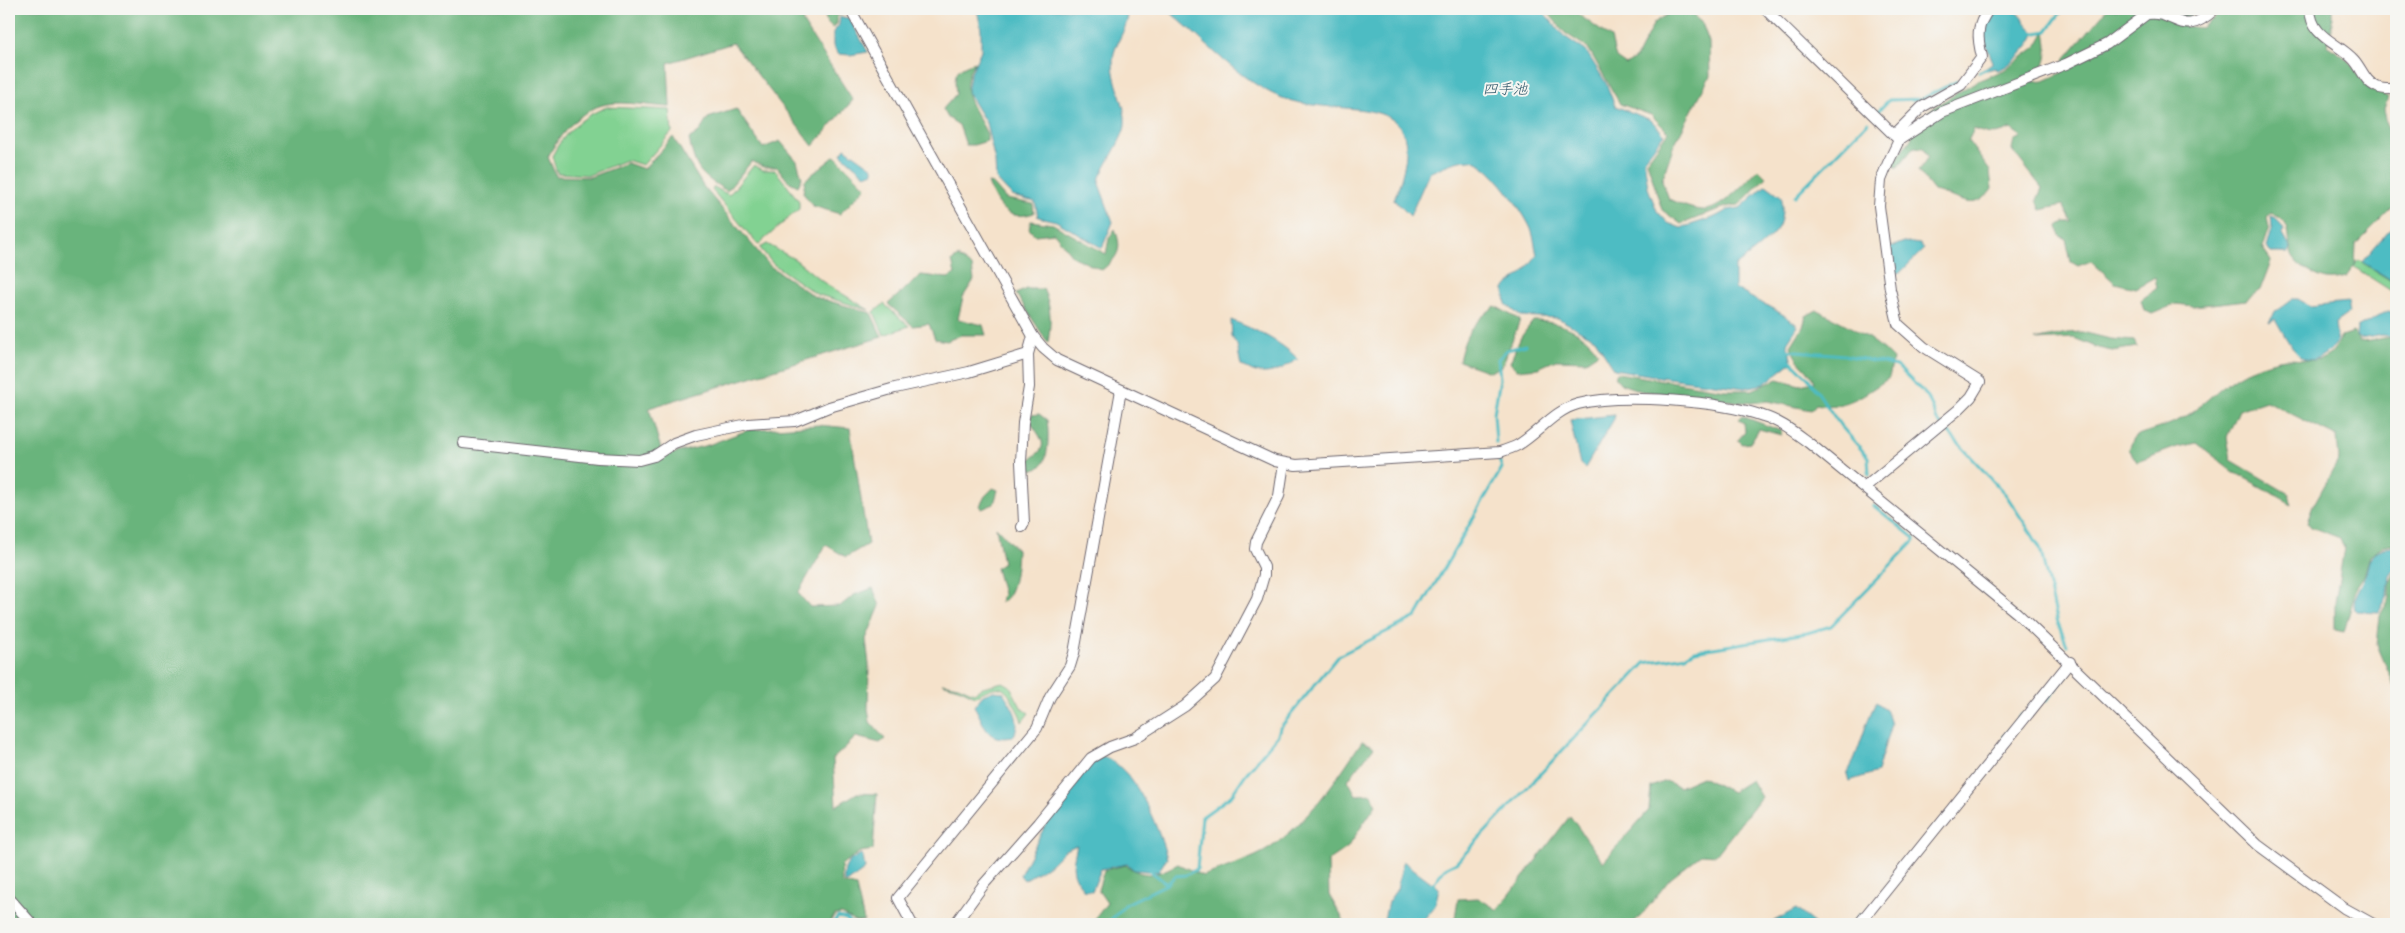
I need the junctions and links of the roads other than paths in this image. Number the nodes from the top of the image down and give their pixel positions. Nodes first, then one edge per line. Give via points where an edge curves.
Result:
1 (850, 9) edge
2 (1765, 9) edge
3 (1989, 9) edge
4 (2215, 9) edge
5 (2310, 9) edge
6 (2396, 89) edge
7 (1897, 138) junction
8 (1033, 336) junction
9 (1028, 354) junction
10 (1121, 390) junction
11 (463, 443) dead end
12 (1284, 463) junction
13 (1864, 487) junction
14 (1022, 527) dead end
15 (2070, 662) junction
16 (9, 898) edge
17 (2357, 920) edge
18 (32, 924) edge
19 (912, 924) edge
20 (955, 924) edge
21 (1859, 924) edge
22 (2374, 924) edge

1 - 8 street
2 - 7 street
3 - 7 street via 1978,26 1982,57 1960,86 1922,107
4 - 7 street via 2194,23 2147,14 2107,44 2066,64 1942,112
5 - 6 street via 2313,25 2322,37 2353,59 2367,80 2376,87
7 - 13 street via 1880,180 1879,206 1898,324 1924,348 1980,382 1971,397
8 - 9 street
8 - 10 street via 1057,360
9 - 11 street via 969,372 895,388 829,407 795,421 748,424 696,435 639,460
9 - 14 street via 1029,387 1021,462
10 - 12 street
10 - 19 street via 1070,666 1050,697 1037,728 898,898
12 - 13 street via 1500,452 1518,445 1577,404 1663,399 1763,416 1786,427
12 - 20 street via 1279,496 1256,542 1256,554 1264,567 1257,599 1215,679 1185,706 1135,738 1091,758 984,884
13 - 15 street via 2017,613
15 - 17 street via 2258,845
15 - 21 street
16 - 18 street
17 - 22 street

